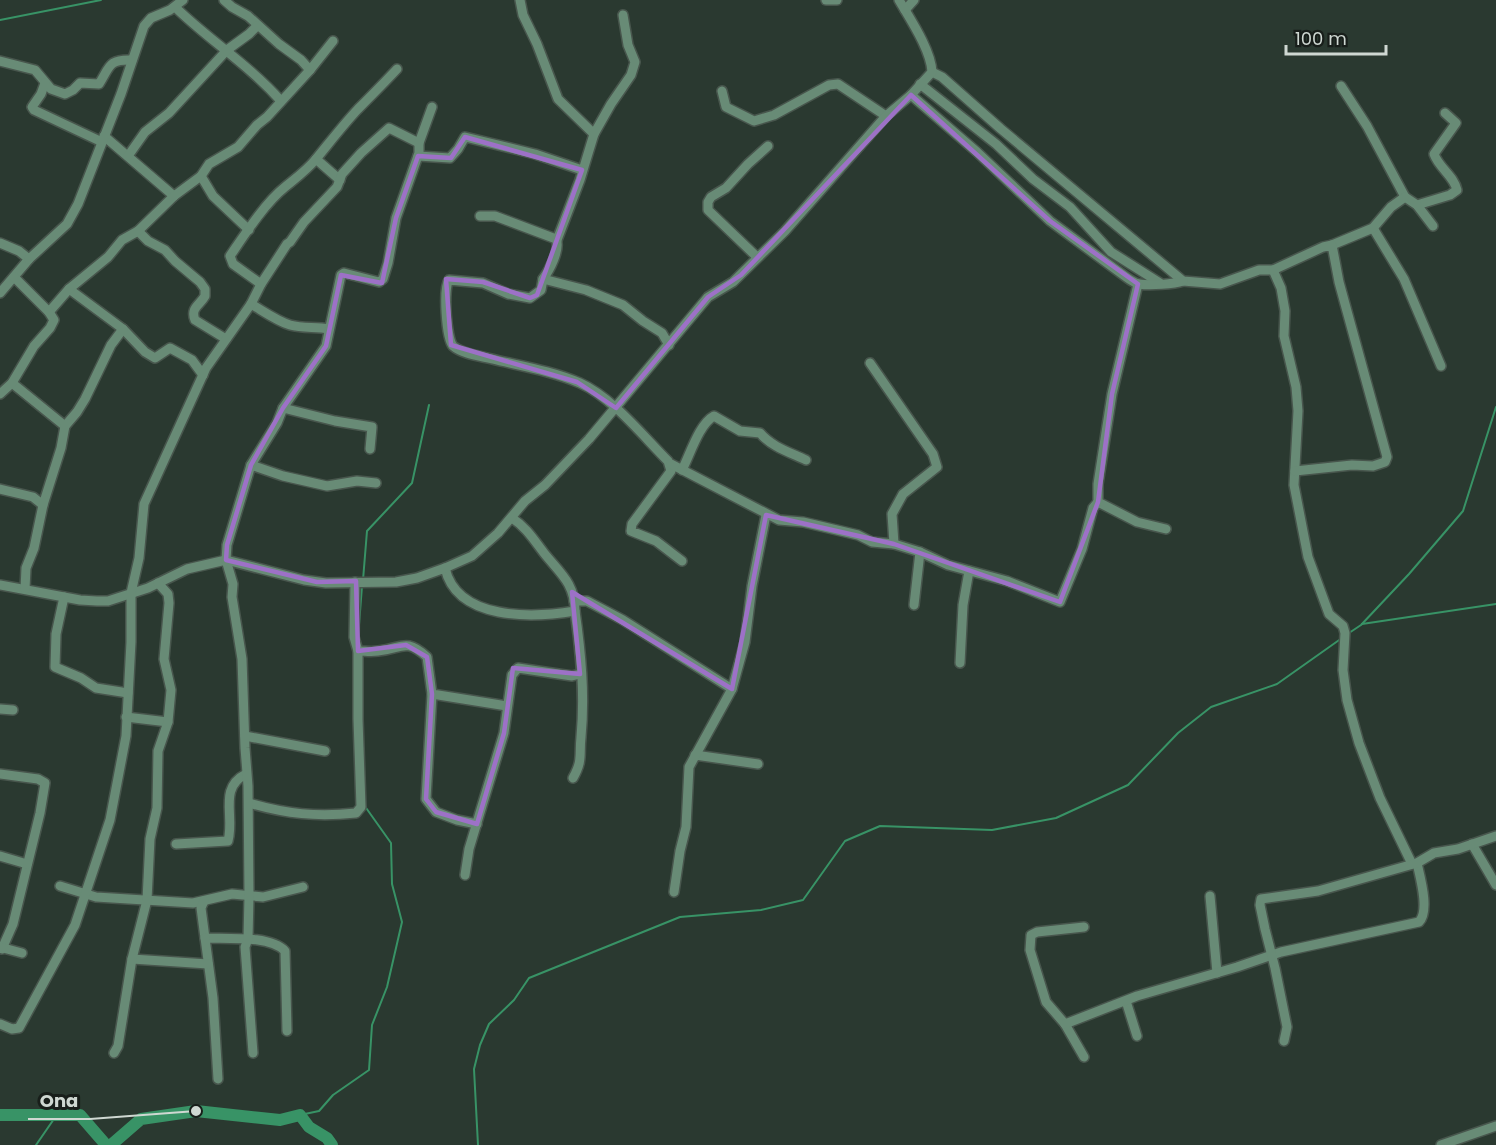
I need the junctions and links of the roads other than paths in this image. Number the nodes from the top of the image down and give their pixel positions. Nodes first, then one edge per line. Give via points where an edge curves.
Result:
1 (183, 0) edge
2 (224, 0) edge
3 (520, 0) edge
4 (826, 0) edge
5 (837, 0) edge
6 (899, 0) edge
7 (914, 0) edge
8 (175, 7) junction
9 (905, 10) junction
10 (623, 15) dead end
11 (257, 26) junction
12 (333, 41) dead end
13 (227, 50) junction
14 (132, 60) junction
15 (0, 61) edge
16 (397, 69) dead end
17 (310, 70) junction
18 (932, 72) junction
19 (45, 83) junction
20 (920, 84) junction
21 (1341, 86) dead end
22 (722, 91) dead end
23 (910, 95) junction
24 (281, 101) junction
25 (432, 107) dead end
26 (1445, 113) dead end
27 (886, 116) junction
28 (594, 134) junction
29 (103, 139) junction
30 (419, 143) junction
31 (768, 146) dead end
32 (128, 156) junction
33 (418, 156) junction
34 (316, 159) junction
35 (582, 170) junction
36 (201, 176) junction
37 (340, 180) junction
38 (174, 196) junction
39 (1405, 197) junction
40 (1417, 205) junction
41 (480, 216) dead end
42 (1433, 226) dead end
43 (1373, 228) junction
44 (249, 230) junction
45 (138, 231) junction
46 (557, 240) junction
47 (0, 243) edge
48 (1332, 245) junction
49 (757, 257) junction
50 (29, 259) junction
51 (1273, 270) junction
52 (14, 277) junction
53 (543, 279) junction
54 (1184, 281) junction
55 (1160, 283) junction
56 (261, 284) junction
57 (1138, 284) junction
58 (69, 290) junction
59 (0, 293) edge
60 (251, 304) junction
61 (49, 312) junction
62 (123, 329) junction
63 (329, 329) junction
64 (226, 339) junction
65 (669, 345) junction
66 (870, 363) dead end
67 (1441, 366) dead end
68 (203, 375) junction
69 (12, 384) junction
70 (0, 394) edge
71 (283, 408) junction
72 (615, 409) junction
73 (65, 426) junction
74 (370, 449) dead end
75 (806, 460) dead end
76 (670, 464) junction
77 (251, 465) junction
78 (682, 470) junction
79 (1295, 471) junction
80 (376, 483) dead end
81 (0, 489) edge
82 (1098, 502) junction
83 (43, 505) junction
84 (766, 515) junction
85 (512, 518) junction
86 (1166, 529) dead end
87 (894, 544) junction
88 (920, 552) junction
89 (226, 560) junction
90 (682, 561) dead end
91 (445, 568) junction
92 (969, 571) junction
93 (356, 582) junction
94 (158, 583) junction
95 (0, 585) edge
96 (25, 589) junction
97 (131, 593) junction
98 (64, 597) junction
99 (914, 605) dead end
100 (574, 606) junction
101 (358, 651) junction
102 (960, 663) dead end
103 (580, 674) junction
104 (732, 689) junction
105 (128, 693) junction
106 (432, 694) junction
107 (507, 706) junction
108 (0, 709) edge
109 (13, 710) dead end
110 (126, 717) junction
111 (168, 722) junction
112 (244, 736) junction
113 (325, 751) dead end
114 (695, 755) junction
115 (759, 764) dead end
116 (0, 774) edge
117 (246, 774) junction
118 (573, 778) dead end
119 (249, 803) junction
120 (477, 824) junction
121 (1496, 836) edge
122 (176, 844) dead end
123 (1472, 844) junction
124 (0, 856) edge
125 (27, 864) junction
126 (1414, 864) junction
127 (465, 875) dead end
128 (1496, 885) edge
129 (60, 886) dead end
130 (303, 887) dead end
131 (674, 892) dead end
132 (85, 894) junction
133 (249, 896) junction
134 (1210, 896) dead end
135 (147, 900) junction
136 (204, 901) junction
137 (1084, 927) dead end
138 (205, 938) junction
139 (248, 939) junction
140 (1, 948) edge
141 (22, 953) dead end
142 (1272, 956) junction
143 (132, 960) junction
144 (208, 964) junction
145 (1217, 973) junction
146 (1126, 1000) junction
147 (0, 1024) edge
148 (1065, 1024) junction
149 (287, 1031) dead end
150 (1137, 1036) dead end
151 (1284, 1041) dead end
152 (114, 1053) dead end
153 (253, 1053) dead end
154 (1084, 1057) dead end
155 (218, 1079) dead end
156 (1496, 1126) edge
157 (1441, 1145) edge

1 - 8 street
2 - 11 street
3 - 28 street via 558,99
4 - 5 street
6 - 9 street
7 - 9 street
8 - 13 street
8 - 14 street via 146,23
9 - 18 street
10 - 28 street via 635,62
11 - 13 street
11 - 17 street
12 - 17 street
13 - 24 street
13 - 32 street via 169,113 145,132
14 - 19 street via 114,61 99,84 80,83 65,94
14 - 29 street
15 - 19 street via 35,70
16 - 34 street
17 - 24 street
18 - 20 street
18 - 54 street
19 - 29 street via 34,110
20 - 23 street
20 - 55 street via 1070,207 1111,252
21 - 39 street
22 - 27 street via 726,107 754,121 838,84
23 - 27 street
23 - 57 street via 1050,221
24 - 36 street via 238,147 209,164
25 - 30 street
26 - 40 street via 1456,123 1434,154 1457,190
27 - 49 street
28 - 35 street
29 - 32 street
29 - 50 street via 67,224
30 - 33 street
30 - 37 street via 389,128 361,153
31 - 49 street via 708,202 712,216
32 - 38 street
33 - 35 street via 450,158 465,137
33 - 63 street via 396,218 383,279 342,274
34 - 37 street
34 - 44 street via 286,186
35 - 46 street
36 - 38 street
36 - 44 street via 213,196
37 - 56 street via 287,244
38 - 45 street
39 - 40 street
39 - 43 street
40 - 42 street
41 - 46 street via 498,217
43 - 48 street
43 - 67 street via 1404,279
44 - 56 street via 230,256 231,261
45 - 58 street via 122,240
45 - 64 street via 200,282 205,296 194,309 195,320
46 - 53 street
47 - 50 street
48 - 51 street
48 - 79 street via 1387,457 1376,465
49 - 65 street via 733,282 708,297
50 - 52 street
51 - 54 street via 1259,270 1220,284
51 - 79 street via 1281,288 1284,336 1296,387
52 - 59 street
52 - 61 street
53 - 65 street via 623,305 662,333
53 - 72 street via 541,290 530,298 483,283 449,280 445,298 452,344 469,353 577,382 598,393
54 - 55 street
55 - 57 street
56 - 60 street
57 - 82 street via 1112,394
58 - 61 street
58 - 62 street
60 - 63 street via 288,324
60 - 64 street
61 - 69 street via 53,324 34,346
62 - 68 street via 155,358 170,348 192,360
62 - 73 street via 111,345 86,399
63 - 71 street via 326,346
64 - 68 street
65 - 72 street
66 - 87 street via 933,454 937,467 903,494 892,514
68 - 97 street via 144,504
69 - 70 street
69 - 73 street
71 - 74 street via 372,427
71 - 77 street
72 - 76 street
72 - 85 street
73 - 83 street
75 - 78 street via 767,442 760,434 740,431 714,416 696,438
76 - 78 street
76 - 90 street via 671,471 632,524 631,531 656,542
77 - 80 street via 327,486 357,481
77 - 89 street
78 - 84 street
79 - 126 street via 1294,485 1308,557 1329,614 1345,633 1343,670 1359,743 1380,798
81 - 83 street via 33,497
82 - 86 street via 1137,522
82 - 92 street via 1060,602
83 - 96 street via 26,568
84 - 87 street
84 - 104 street via 745,642
85 - 91 street via 472,556
85 - 100 street via 522,524 563,573
87 - 88 street
88 - 92 street
88 - 99 street
89 - 93 street via 304,580
89 - 94 street via 187,569
89 - 112 street via 233,584 242,659
91 - 93 street via 396,582
91 - 100 street via 447,579 475,606 535,616
92 - 102 street
93 - 101 street via 354,637
94 - 97 street
94 - 111 street via 168,594 169,603 164,658 171,690
95 - 96 street
96 - 98 street
97 - 98 street via 98,602
97 - 105 street
98 - 105 street via 56,634 55,667 96,688
100 - 103 street
100 - 104 street via 587,601
101 - 106 street via 406,645 417,648 427,657
101 - 119 street via 361,807 356,813 306,815
103 - 107 street via 519,669 512,675
103 - 118 street via 584,699 581,764
104 - 114 street
105 - 110 street
106 - 107 street
106 - 120 street via 426,799 436,812
107 - 120 street via 504,733
108 - 109 street
110 - 111 street
110 - 132 street via 113,807
111 - 135 street via 158,751 157,808 150,839
112 - 113 street
112 - 117 street
114 - 115 street
114 - 131 street via 689,767 686,827
116 - 125 street via 45,783
117 - 119 street
117 - 122 street via 231,786 228,841
119 - 133 street
120 - 127 street
121 - 123 street
123 - 126 street via 1434,853
123 - 128 street
124 - 125 street
125 - 140 street via 13,924
126 - 142 street via 1422,889 1424,914 1419,922
126 - 142 street via 1318,891 1261,899
129 - 132 street
130 - 133 street via 263,897
132 - 135 street
132 - 147 street via 75,925 19,1028
133 - 136 street via 232,894
133 - 139 street
134 - 145 street
135 - 136 street
135 - 143 street
136 - 138 street via 201,908
137 - 148 street via 1031,935 1030,950 1046,1002
138 - 139 street
138 - 144 street
139 - 149 street via 278,945 285,951
139 - 153 street via 245,947
140 - 141 street
142 - 145 street
142 - 151 street via 1287,1027
143 - 144 street
143 - 152 street
144 - 155 street
145 - 146 street
146 - 148 street
146 - 150 street
148 - 154 street
156 - 157 street

